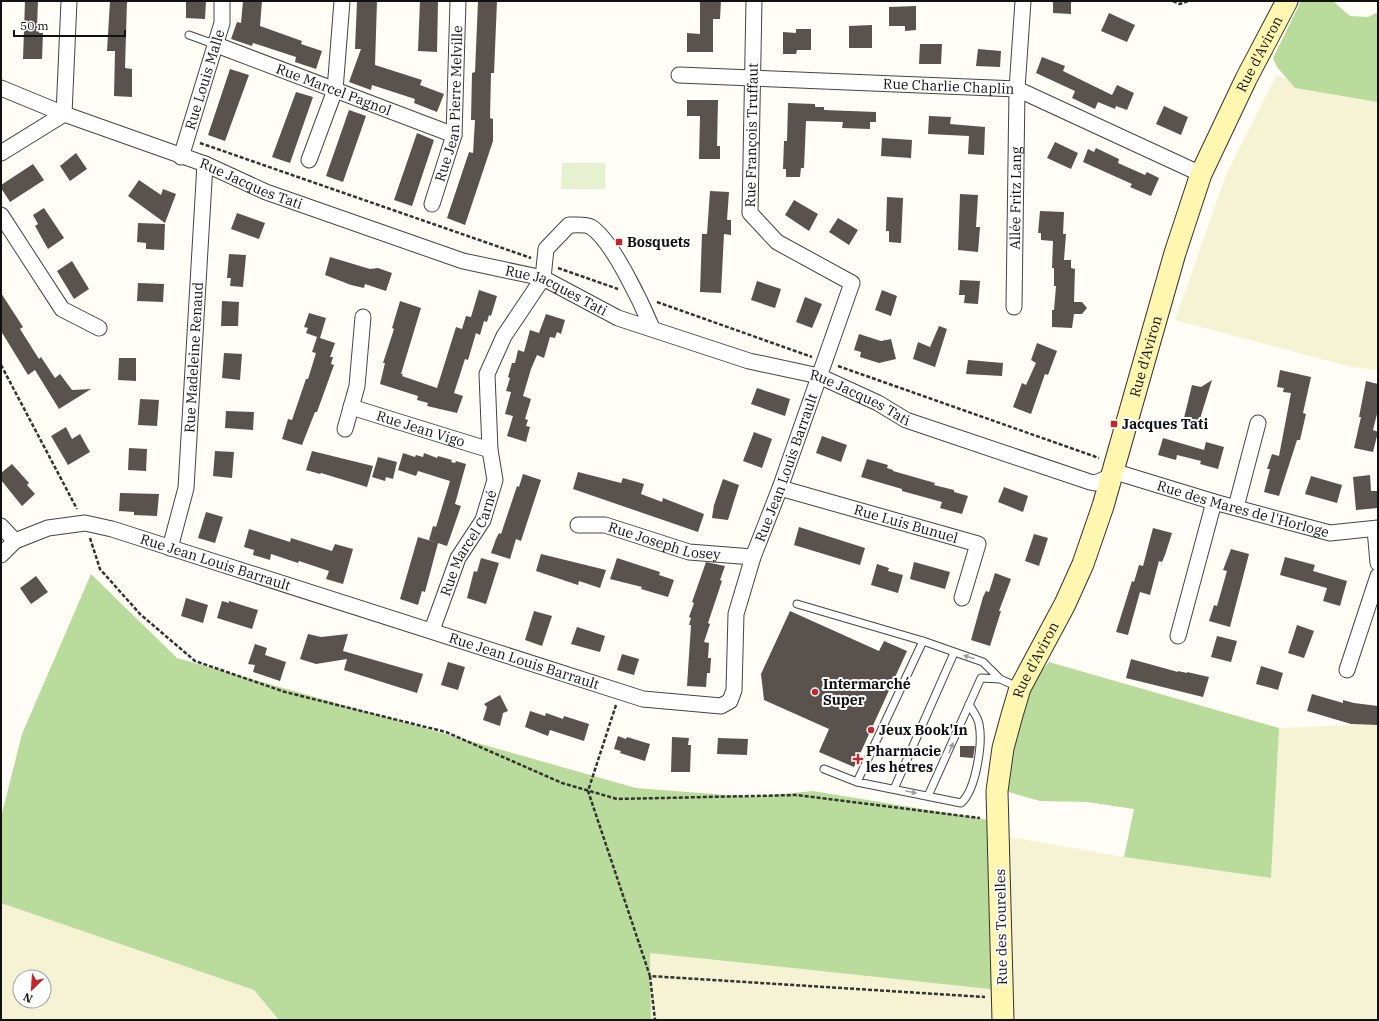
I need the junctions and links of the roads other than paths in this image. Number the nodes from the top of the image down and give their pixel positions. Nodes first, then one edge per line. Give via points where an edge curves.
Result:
1 (69, 1) edge
2 (222, 1) edge
3 (342, 1) edge
4 (458, 1) edge
5 (754, 1) edge
6 (1024, 1) edge
7 (1287, 1) edge
8 (189, 35) dead end
9 (214, 44) junction
10 (679, 75) dead end
11 (751, 78) junction
12 (1, 88) edge
13 (1017, 89) junction
14 (335, 90) junction
15 (64, 114) junction
16 (454, 135) junction
17 (1, 153) edge
18 (181, 157) junction
19 (309, 160) dead end
20 (205, 164) junction
21 (1201, 174) junction
22 (432, 204) dead end
23 (1, 215) edge
24 (543, 278) junction
25 (1014, 307) dead end
26 (363, 317) dead end
27 (99, 328) dead end
28 (652, 328) junction
29 (819, 376) junction
30 (351, 407) junction
31 (1258, 423) dead end
32 (345, 429) dead end
33 (490, 450) junction
34 (1110, 476) junction
35 (780, 488) junction
36 (1214, 502) junction
37 (1236, 507) junction
38 (578, 525) dead end
39 (1, 526) edge
40 (1377, 528) edge
41 (15, 541) junction
42 (170, 548) junction
43 (1, 555) edge
44 (753, 557) junction
45 (1378, 563) edge
46 (1378, 576) edge
47 (962, 598) dead end
48 (797, 604) dead end
49 (432, 630) junction
50 (1178, 636) dead end
51 (923, 641) junction
52 (954, 653) junction
53 (1347, 670) dead end
54 (1000, 679) junction
55 (1020, 688) junction
56 (969, 704) junction
57 (824, 769) dead end
58 (857, 782) junction
59 (894, 789) junction
60 (928, 796) junction
61 (999, 827) joint
62 (1003, 1020) edge

1 - 15 street
2 - 9 street, Rue Louis Malle via 222,23
3 - 14 street
4 - 16 street, Rue Jean Pierre Melville
5 - 11 street, Rue François Truffaut
6 - 13 street, Allée Fritz Lang
7 - 21 street, Rue d'Aviron
8 - 9 lane
9 - 14 street, Rue Marcel Pagnol
9 - 18 street, Rue Louis Malle
10 - 11 street, Rue Charlie Chaplin
11 - 13 street, Rue Charlie Chaplin
11 - 29 street, Rue François Truffaut via 750,213 777,242 852,283
12 - 15 street, Rue Jacques Tati
13 - 21 street, Rue Charlie Chaplin
13 - 25 street, Allée Fritz Lang
14 - 16 street, Rue Marcel Pagnol
14 - 19 street
15 - 17 street
15 - 18 street, Rue Jacques Tati
16 - 22 street, Rue Jean Pierre Melville
18 - 20 street, Rue Jacques Tati
20 - 24 street, Rue Jacques Tati via 266,192 463,261
20 - 42 street, Rue Madeleine Renaud via 186,488
21 - 34 street, Rue d'Aviron via 1175,253
23 - 27 street via 62,308
24 - 28 street, Rue Jacques Tati via 618,318
24 - 28 street via 546,249 569,225 590,226 601,235 615,258 638,296
24 - 33 street, Rue Marcel Carné via 504,336 487,374
26 - 30 street via 357,386
28 - 29 street, Rue Jacques Tati via 749,361
29 - 34 street, Rue Jacques Tati via 878,403 906,420 1090,482 1095,483
29 - 35 street, Rue Jean Louis Barrault
30 - 32 street
30 - 33 street, Rue Jean Vigo
31 - 37 street
33 - 49 street, Rue Marcel Carné via 495,480 483,520 458,558
34 - 36 street, Rue des Mares de l'Horloge via 1119,473
34 - 55 street, Rue d'Aviron via 1103,506 1083,564 1065,604
35 - 44 street, Rue Jean Louis Barrault
35 - 47 street, Rue Luis Bunuel via 978,544
36 - 37 street, Rue des Mares de l'Horloge
36 - 50 street
37 - 40 street, Rue des Mares de l'Horloge via 1330,533
38 - 44 street, Rue Joseph Losey via 605,525 689,552
39 - 41 street
40 - 45 street
41 - 42 street, Rue Jean Louis Barrault via 48,528 85,523 142,537
41 - 43 street, Rue Jean Louis Barrault
42 - 49 street, Rue Jean Louis Barrault
44 - 49 street, Rue Jean Louis Barrault via 736,614 734,690 730,701 720,706 644,699
46 - 53 street
48 - 51 lane
51 - 52 lane
51 - 58 lane
54 -> 52 lane via 983,662
52 - 59 lane
54 - 55 lane
54 - 56 lane via 981,678
55 - 61 street, Rue d'Aviron via 1003,748 997,791
60 -> 56 lane
56 - 60 lane via 979,724 978,767 966,798 961,803
57 - 58 lane
58 - 59 lane
59 -> 60 lane
61 - 62 street, Rue des Tourelles

